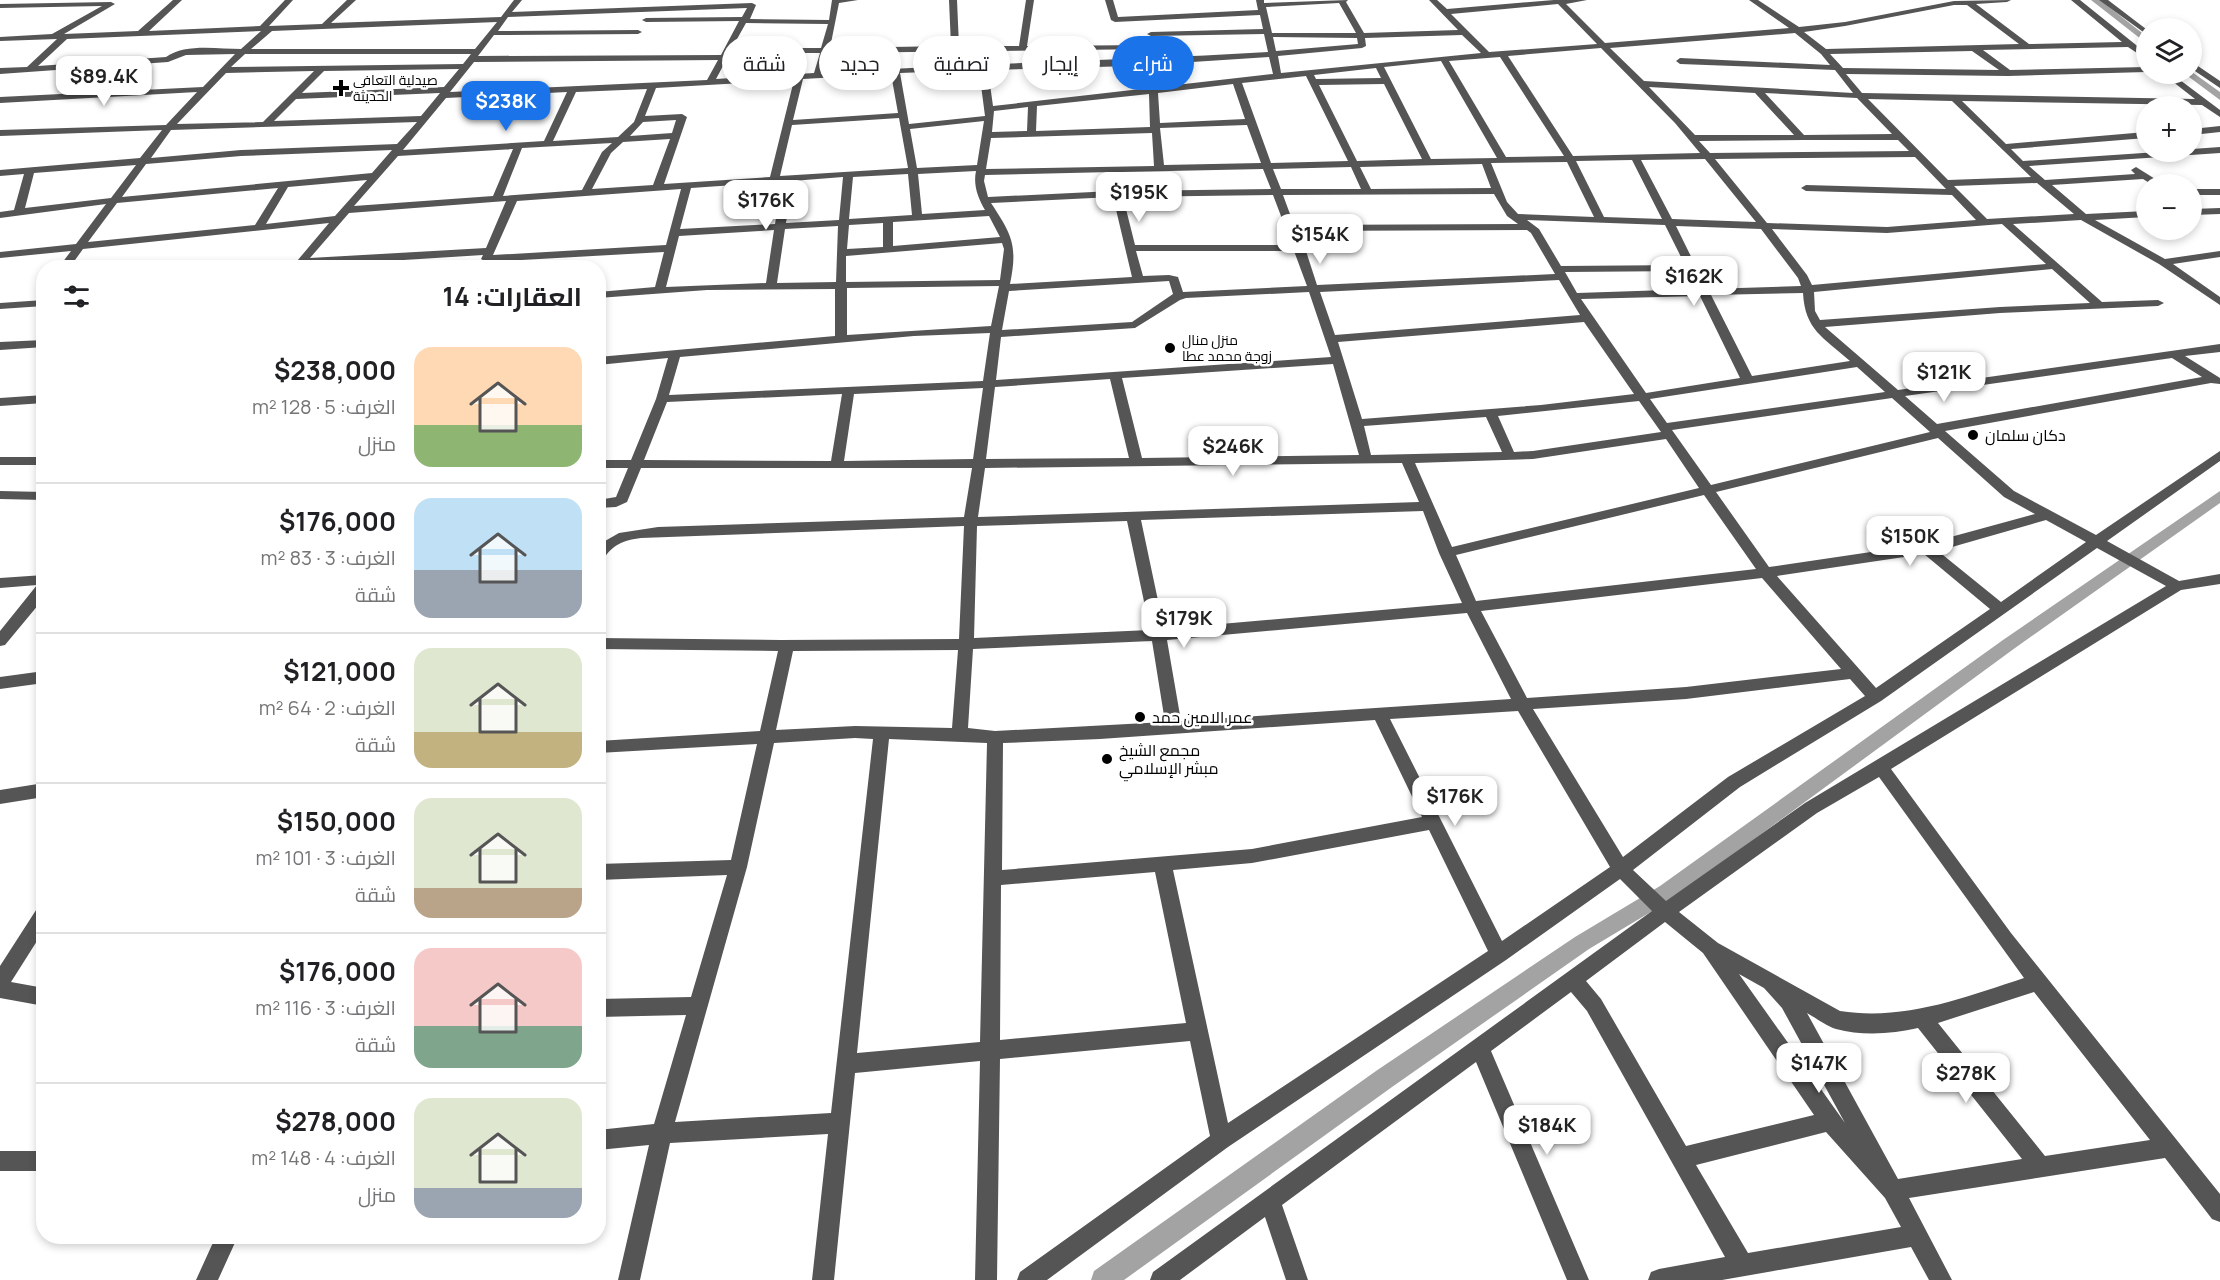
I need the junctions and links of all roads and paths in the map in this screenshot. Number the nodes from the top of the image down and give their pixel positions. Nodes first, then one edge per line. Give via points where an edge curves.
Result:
1 (178, 0) edge
2 (289, 0) edge
3 (352, 0) edge
4 (518, 0) edge
5 (640, 0) edge
6 (854, 0) edge
7 (953, 0) edge
8 (1030, 0) edge
9 (1108, 0) edge
10 (1343, 0) edge
11 (1432, 0) edge
12 (1583, 0) edge
13 (1753, 0) edge
14 (2007, 0) edge
15 (2075, 0) edge
16 (2103, 0) edge
17 (836, 1) edge
18 (1559, 1) edge
19 (115, 2) edge
20 (1968, 2) junction
21 (0, 6) edge
22 (1262, 6) edge
23 (652, 10) junction
24 (634, 11) junction
25 (1444, 12) junction
26 (505, 17) junction
27 (1149, 18) junction
28 (646, 20) junction
29 (745, 20) junction
30 (833, 22) junction
31 (2136, 25) edge
32 (324, 26) junction
33 (266, 28) junction
34 (1797, 30) junction
35 (638, 32) junction
36 (1464, 32) junction
37 (494, 33) junction
38 (1269, 33) junction
39 (140, 34) junction
40 (1151, 34) joint
41 (736, 36) edge
42 (830, 36) edge
43 (955, 36) edge
44 (1361, 36) junction
45 (52, 37) junction
46 (64, 37) junction
47 (0, 39) edge
48 (632, 41) dead end
49 (2130, 44) junction
50 (1010, 46) edge
51 (1020, 46) junction
52 (1112, 46) edge
53 (1604, 47) junction
54 (2028, 47) junction
55 (1974, 48) junction
56 (627, 49) dead end
57 (2136, 49) edge
58 (243, 51) junction
59 (1824, 52) junction
60 (722, 54) edge
61 (1273, 54) junction
62 (1502, 54) junction
63 (1487, 55) junction
64 (622, 58) junction
65 (168, 59) junction
66 (473, 59) junction
67 (1194, 59) edge
68 (1444, 59) junction
69 (722, 60) edge
70 (1680, 61) dead end
71 (1112, 63) edge
72 (1378, 65) junction
73 (1010, 66) edge
74 (1015, 66) junction
75 (29, 69) junction
76 (321, 69) junction
77 (223, 70) junction
78 (1840, 70) junction
79 (2136, 70) edge
80 (0, 71) edge
81 (819, 71) edge
82 (113, 72) dead end
83 (2202, 72) edge
84 (2008, 73) junction
85 (818, 74) joint
86 (807, 75) edge
87 (1278, 77) junction
88 (1312, 78) junction
89 (722, 81) edge
90 (1386, 81) junction
91 (710, 82) junction
92 (1237, 82) junction
93 (1643, 84) junction
94 (2180, 84) edge
95 (2220, 84) edge
96 (652, 86) junction
97 (206, 89) junction
98 (573, 89) junction
99 (795, 90) edge
100 (899, 90) edge
101 (986, 90) edge
102 (1757, 90) junction
103 (1153, 91) junction
104 (445, 93) junction
105 (294, 96) junction
106 (1860, 96) junction
107 (1954, 98) junction
108 (0, 100) edge
109 (2204, 102) junction
110 (1033, 104) junction
111 (990, 114) junction
112 (2220, 114) edge
113 (903, 115) junction
114 (640, 118) junction
115 (424, 119) junction
116 (1250, 122) junction
117 (786, 123) junction
118 (266, 124) junction
119 (169, 127) junction
120 (906, 127) junction
121 (1154, 128) junction
122 (2220, 129) edge
123 (2202, 131) edge
124 (0, 133) edge
125 (1031, 134) junction
126 (986, 135) junction
127 (675, 136) junction
128 (2136, 136) edge
129 (1901, 137) junction
130 (1693, 138) junction
131 (1802, 138) junction
132 (620, 140) junction
133 (547, 144) junction
134 (519, 145) junction
135 (2004, 147) junction
136 (397, 150) junction
137 (2220, 150) edge
138 (1917, 154) junction
139 (1707, 155) junction
140 (1634, 156) junction
141 (1570, 158) junction
142 (2119, 158) junction
143 (143, 160) junction
144 (1485, 160) junction
145 (1503, 160) junction
146 (1428, 162) junction
147 (1353, 164) junction
148 (2021, 164) junction
149 (1268, 167) junction
150 (1159, 169) junction
151 (30, 170) junction
152 (980, 170) junction
153 (1117, 170) junction
154 (913, 171) junction
155 (0, 173) edge
156 (848, 174) junction
157 (2142, 174) edge
158 (375, 176) junction
159 (2136, 177) edge
160 (787, 180) junction
161 (774, 181) junction
162 (2041, 182) junction
163 (1945, 183) junction
164 (285, 184) junction
165 (686, 187) junction
166 (1806, 188) dead end
167 (657, 189) junction
168 (1496, 191) junction
169 (1368, 192) junction
170 (1953, 192) junction
171 (2202, 192) edge
172 (2220, 192) edge
173 (585, 193) junction
174 (1278, 193) junction
175 (1117, 194) junction
176 (513, 198) junction
177 (115, 200) junction
178 (497, 200) junction
179 (984, 200) junction
180 (2202, 210) edge
181 (19, 211) junction
182 (2220, 211) edge
183 (992, 213) junction
184 (2136, 214) edge
185 (0, 215) edge
186 (341, 215) junction
187 (1516, 217) junction
188 (2084, 217) junction
189 (917, 218) junction
190 (888, 219) junction
191 (1600, 219) junction
192 (2004, 221) junction
193 (1670, 222) junction
194 (1984, 222) junction
195 (844, 223) junction
196 (1764, 225) junction
197 (781, 226) junction
198 (259, 227) junction
199 (1531, 227) junction
200 (1292, 228) junction
201 (674, 233) junction
202 (1006, 240) junction
203 (81, 245) junction
204 (670, 248) junction
205 (1300, 248) junction
206 (888, 249) junction
207 (1131, 249) junction
208 (841, 253) junction
209 (2220, 254) edge
210 (0, 255) edge
211 (486, 259) edge
212 (69, 260) edge
213 (302, 260) edge
214 (449, 260) edge
215 (2163, 262) junction
216 (2054, 266) junction
217 (1690, 268) junction
218 (1560, 273) junction
219 (1138, 279) junction
220 (841, 284) junction
221 (1005, 285) junction
222 (771, 286) junction
223 (1314, 288) junction
224 (660, 290) junction
225 (1809, 290) junction
226 (1702, 293) junction
227 (606, 294) edge
228 (1179, 296) junction
229 (1573, 296) junction
230 (36, 303) edge
231 (2158, 303) dead end
232 (2220, 303) edge
233 (2099, 305) junction
234 (0, 306) edge
235 (1587, 318) junction
236 (1815, 324) junction
237 (996, 332) junction
238 (1332, 339) junction
239 (841, 340) junction
240 (36, 344) edge
241 (0, 346) edge
242 (2220, 348) edge
243 (2173, 354) junction
244 (675, 355) junction
245 (606, 360) edge
246 (1338, 360) junction
247 (1857, 363) junction
248 (1115, 375) junction
249 (1747, 379) junction
250 (2216, 381) edge
251 (988, 384) junction
252 (848, 392) junction
253 (1896, 395) junction
254 (1642, 397) junction
255 (662, 399) junction
256 (36, 400) edge
257 (0, 402) edge
258 (1491, 414) junction
259 (1357, 423) junction
260 (1666, 431) junction
261 (1936, 432) junction
262 (1510, 456) junction
263 (2220, 456) edge
264 (1366, 459) junction
265 (1407, 459) junction
266 (0, 461) edge
267 (36, 461) edge
268 (1137, 462) junction
269 (606, 464) edge
270 (636, 464) junction
271 (979, 464) junction
272 (837, 465) junction
273 (1711, 491) junction
274 (0, 495) edge
275 (36, 496) edge
276 (606, 504) edge
277 (1426, 506) junction
278 (1133, 516) junction
279 (2045, 516) junction
280 (971, 520) junction
281 (2096, 541) junction
282 (606, 546) edge
283 (1927, 549) junction
284 (1446, 553) junction
285 (1765, 572) junction
286 (2220, 579) edge
287 (36, 581) edge
288 (0, 583) edge
289 (2177, 586) junction
290 (36, 596) edge
291 (1472, 608) junction
292 (2000, 609) junction
293 (1158, 634) junction
294 (0, 641) edge
295 (606, 643) edge
296 (966, 644) junction
297 (787, 646) junction
298 (1854, 673) junction
299 (36, 678) edge
300 (0, 683) edge
301 (1875, 697) junction
302 (1523, 706) junction
303 (1380, 715) junction
304 (1174, 728) junction
305 (882, 732) junction
306 (960, 734) junction
307 (995, 736) junction
308 (766, 737) junction
309 (606, 747) edge
310 (1881, 767) junction
311 (36, 791) edge
312 (0, 797) edge
313 (1433, 822) junction
314 (1162, 862) junction
315 (738, 867) junction
316 (606, 872) edge
317 (1626, 873) junction
318 (993, 878) junction
319 (1665, 912) junction
320 (36, 926) edge
321 (1710, 947) junction
322 (1499, 954) junction
323 (1573, 980) junction
324 (1770, 981) junction
325 (2038, 982) junction
326 (0, 983) edge
327 (0, 989) edge
328 (36, 996) edge
329 (697, 1006) junction
330 (606, 1008) edge
331 (1922, 1018) junction
332 (1198, 1031) junction
333 (1480, 1048) junction
334 (990, 1051) junction
335 (846, 1064) junction
336 (1830, 1121) junction
337 (840, 1123) junction
338 (662, 1133) junction
339 (606, 1139) edge
340 (1221, 1140) junction
341 (2169, 1147) junction
342 (1681, 1158) junction
343 (0, 1161) edge
344 (36, 1161) edge
345 (2041, 1167) junction
346 (1893, 1190) junction
347 (1270, 1202) junction
348 (2220, 1211) edge
349 (1915, 1235) junction
350 (223, 1244) edge
351 (1742, 1266) junction
352 (207, 1280) edge
353 (629, 1280) edge
354 (823, 1280) edge
355 (986, 1280) edge
356 (1028, 1280) edge
357 (1161, 1280) edge
358 (1297, 1280) edge
359 (1578, 1280) edge
360 (1659, 1280) edge
361 (1941, 1280) edge

1 - 39 street
2 - 33 street
3 - 32 street
4 - 26 street
5 - 24 street
6 - 17 street
7 - 43 street
8 - 51 street
9 - 27 street via 1115,20
10 - 22 street
10 - 44 street
11 - 25 street
12 - 18 street
13 - 34 street
14 - 20 street
15 - 49 street
16 - 31 street
17 - 30 street
18 - 25 street
18 - 53 street
19 - 21 street
19 - 45 street
20 - 34 street
20 - 54 street
22 - 27 street
22 - 38 street
23 - 24 street
23 - 28 street
23 - 29 street via 752,5
24 - 26 street
25 - 36 street
26 - 32 street
26 - 37 street
27 - 40 street
28 - 29 street
28 - 35 street
29 - 30 street
29 - 41 street
30 - 42 street
32 - 33 street
33 - 39 street
33 - 58 street
34 - 53 street
34 - 59 street
35 - 37 street
35 - 48 street
36 - 44 street
36 - 63 street
37 - 66 street
38 - 40 street
38 - 44 street
38 - 61 street
39 - 46 street
44 - 61 street via 1359,47
45 - 46 street
45 - 47 street
46 - 75 street
49 - 54 street
49 - 57 street
50 - 51 street
51 - 52 street
51 - 74 street
53 - 62 street
53 - 93 street
54 - 55 street
55 - 59 street
55 - 84 street
56 - 64 street
58 - 65 street via 182,52
58 - 66 street
58 - 77 street
59 - 78 street
60 - 64 street
61 - 67 street
61 - 87 street
62 - 63 street
62 - 141 street
63 - 68 street
64 - 66 street
65 - 75 street
65 - 82 street via 158,69
66 - 76 street
66 - 104 street
68 - 72 street
68 - 145 street
69 - 91 street
70 - 78 street
71 - 74 street
72 - 88 street
72 - 90 street
73 - 74 street
75 - 80 street
76 - 77 street
76 - 105 street
77 - 97 street
78 - 84 street
78 - 106 street
79 - 84 street
81 - 85 street
83 - 95 street
85 - 86 street
87 - 88 street
87 - 92 street
88 - 90 street
88 - 147 street
89 - 91 street
90 - 146 street
91 - 96 street
92 - 103 street
92 - 116 street
93 - 102 street
93 - 130 street
94 - 109 street
96 - 98 street
96 - 114 street
97 - 108 street
97 - 119 street
98 - 104 street
98 - 133 street
99 - 117 street
100 - 113 street
101 - 111 street
102 - 106 street
102 - 131 street
103 - 110 street
103 - 121 street
104 - 105 street
104 - 115 street
105 - 118 street
106 - 107 street
106 - 129 street
107 - 109 street
107 - 135 street
109 - 112 street
110 - 111 street
110 - 125 street
111 - 120 street
111 - 126 street
113 - 117 street
113 - 120 street
114 - 127 street via 682,117
114 - 132 street
115 - 118 street
115 - 136 street
116 - 121 street
116 - 149 street
117 - 161 street
118 - 119 street
119 - 124 street
119 - 143 street
120 - 154 street
121 - 125 street
121 - 150 street
122 - 123 street
125 - 126 street
126 - 152 street
127 - 132 street
127 - 167 street
128 - 135 street
129 - 131 street
129 - 138 street
130 - 131 street
130 - 139 street
132 - 133 street
132 - 173 street via 602,159
133 - 134 street
134 - 136 street
134 - 178 street
135 - 148 street
136 - 143 street via 241,153
136 - 158 street
137 - 142 street
138 - 139 street
138 - 163 street
139 - 140 street
139 - 196 street
140 - 141 street
140 - 193 street
141 - 145 street
141 - 191 street
142 - 148 street
142 - 157 street
143 - 151 street
143 - 177 street
144 - 145 street
144 - 146 street
144 - 168 street
146 - 147 street
147 - 149 street
147 - 169 street
148 - 162 street
149 - 150 street
149 - 174 street
150 - 153 street
151 - 155 street
151 - 181 street
152 - 153 street
152 - 154 street
152 - 179 street
153 - 175 street
154 - 156 street
154 - 189 street
156 - 160 street
156 - 195 street
158 - 164 street
158 - 186 street
159 - 162 street
160 - 161 street
160 - 197 street
161 - 165 street
162 - 163 street
162 - 188 street
163 - 170 street
164 - 177 street
164 - 198 street
165 - 167 street
165 - 201 street
166 - 170 street
167 - 173 street
168 - 169 street
168 - 187 street
169 - 174 street
170 - 194 street
171 - 172 street
173 - 176 street
174 - 175 street
174 - 200 street
175 - 179 street
175 - 207 street
176 - 178 street
176 - 211 street
177 - 181 street
177 - 203 street
178 - 186 street
179 - 183 street
180 - 182 street
181 - 185 street
183 - 189 street
183 - 202 street
184 - 188 street
186 - 198 street
186 - 213 street
187 - 191 street
187 - 199 street
188 - 192 street
188 - 215 street
189 - 190 street
190 - 195 street
190 - 206 street
191 - 193 street
192 - 194 street
192 - 216 street
193 - 196 street
193 - 217 street
194 - 196 street via 1887,230
195 - 197 street
195 - 208 street
196 - 225 street
197 - 201 street
197 - 222 street
198 - 203 street
199 - 200 street
199 - 218 street
200 - 205 street
201 - 204 street
202 - 206 street
202 - 221 street via 1009,249
203 - 210 street
203 - 212 street
204 - 211 street
204 - 224 street
205 - 207 street
205 - 223 street
206 - 208 street
207 - 219 street
208 - 220 street
209 - 215 street
211 - 214 street
215 - 232 street
216 - 225 street
216 - 233 street
217 - 218 street
217 - 226 street
218 - 223 street
218 - 229 street
219 - 221 street
219 - 228 street via 1172,278
220 - 221 street
220 - 222 street
220 - 239 street
221 - 237 street
222 - 224 street
223 - 228 street
223 - 238 street
224 - 227 street
225 - 226 street
225 - 236 street
226 - 229 street
226 - 249 street
228 - 237 street via 1135,325
229 - 235 street
230 - 234 street
231 - 233 street
233 - 236 street
235 - 238 street
235 - 254 street
236 - 247 street
237 - 239 street
237 - 251 street
238 - 246 street
239 - 244 street
240 - 241 street
242 - 243 street
243 - 250 street
243 - 253 street
244 - 245 street
244 - 255 street
246 - 248 street
246 - 259 street
247 - 249 street
247 - 253 street
248 - 251 street
248 - 268 street
249 - 254 street
250 - 261 street
251 - 252 street
251 - 271 street
252 - 255 street
252 - 272 street
253 - 260 street
253 - 261 street
254 - 258 street
254 - 260 street
255 - 270 street
256 - 257 street
258 - 259 street
258 - 262 street
259 - 264 street
260 - 262 street
260 - 273 street
261 - 273 street
261 - 279 street via 2009,494
262 - 265 street
263 - 281 street
264 - 265 street
264 - 268 street
265 - 277 street
266 - 267 street
268 - 271 street
269 - 270 street
270 - 272 street
270 - 276 street via 622,499
271 - 272 street
271 - 280 street
273 - 284 street
273 - 285 street
274 - 275 street
277 - 278 street
277 - 284 street
278 - 280 street
278 - 293 street
279 - 281 street
279 - 283 street
280 - 282 street via 658,532 624,535
280 - 296 street
281 - 289 street
281 - 292 street
283 - 285 street
283 - 292 street
284 - 291 street
285 - 291 street
285 - 298 street
286 - 289 street
287 - 288 street
289 - 310 street
290 - 294 street
291 - 293 street
291 - 302 street
292 - 301 street
293 - 296 street
293 - 304 street
295 - 297 street
296 - 297 street
296 - 306 street
297 - 308 street
298 - 301 street
298 - 302 street via 1686,693
299 - 300 street
301 - 317 street via 1734,782
302 - 303 street
302 - 317 street
303 - 304 street
303 - 313 street
304 - 307 street
305 - 306 street
305 - 308 street
305 - 335 street
306 - 307 street
307 - 318 street
308 - 309 street
308 - 315 street
310 - 319 street via 1811,808
310 - 325 street
311 - 312 street
313 - 314 street via 1252,856
313 - 322 street
314 - 318 street
314 - 332 street
315 - 316 street
315 - 329 street
317 - 319 street
317 - 322 street
318 - 334 street
319 - 321 street
319 - 323 street
320 - 326 street
321 - 324 street
321 - 336 street
322 - 340 street
323 - 333 street
323 - 342 street via 1594,1005
324 - 331 street via 1837,1020 1857,1025 1897,1024
324 - 346 street via 1804,1026
325 - 331 street
325 - 341 street
327 - 328 street
329 - 330 street
329 - 338 street
331 - 345 street
332 - 334 street
332 - 340 street
333 - 347 street
333 - 359 street
334 - 335 street
334 - 355 street
335 - 337 street
336 - 342 street
336 - 346 street
337 - 338 street
337 - 354 street
338 - 339 street
338 - 353 street
340 - 356 street
341 - 345 street
341 - 348 street
342 - 351 street
343 - 344 street
345 - 346 street
346 - 349 street
347 - 357 street
347 - 358 street
349 - 351 street
349 - 361 street
350 - 352 street
351 - 360 street

